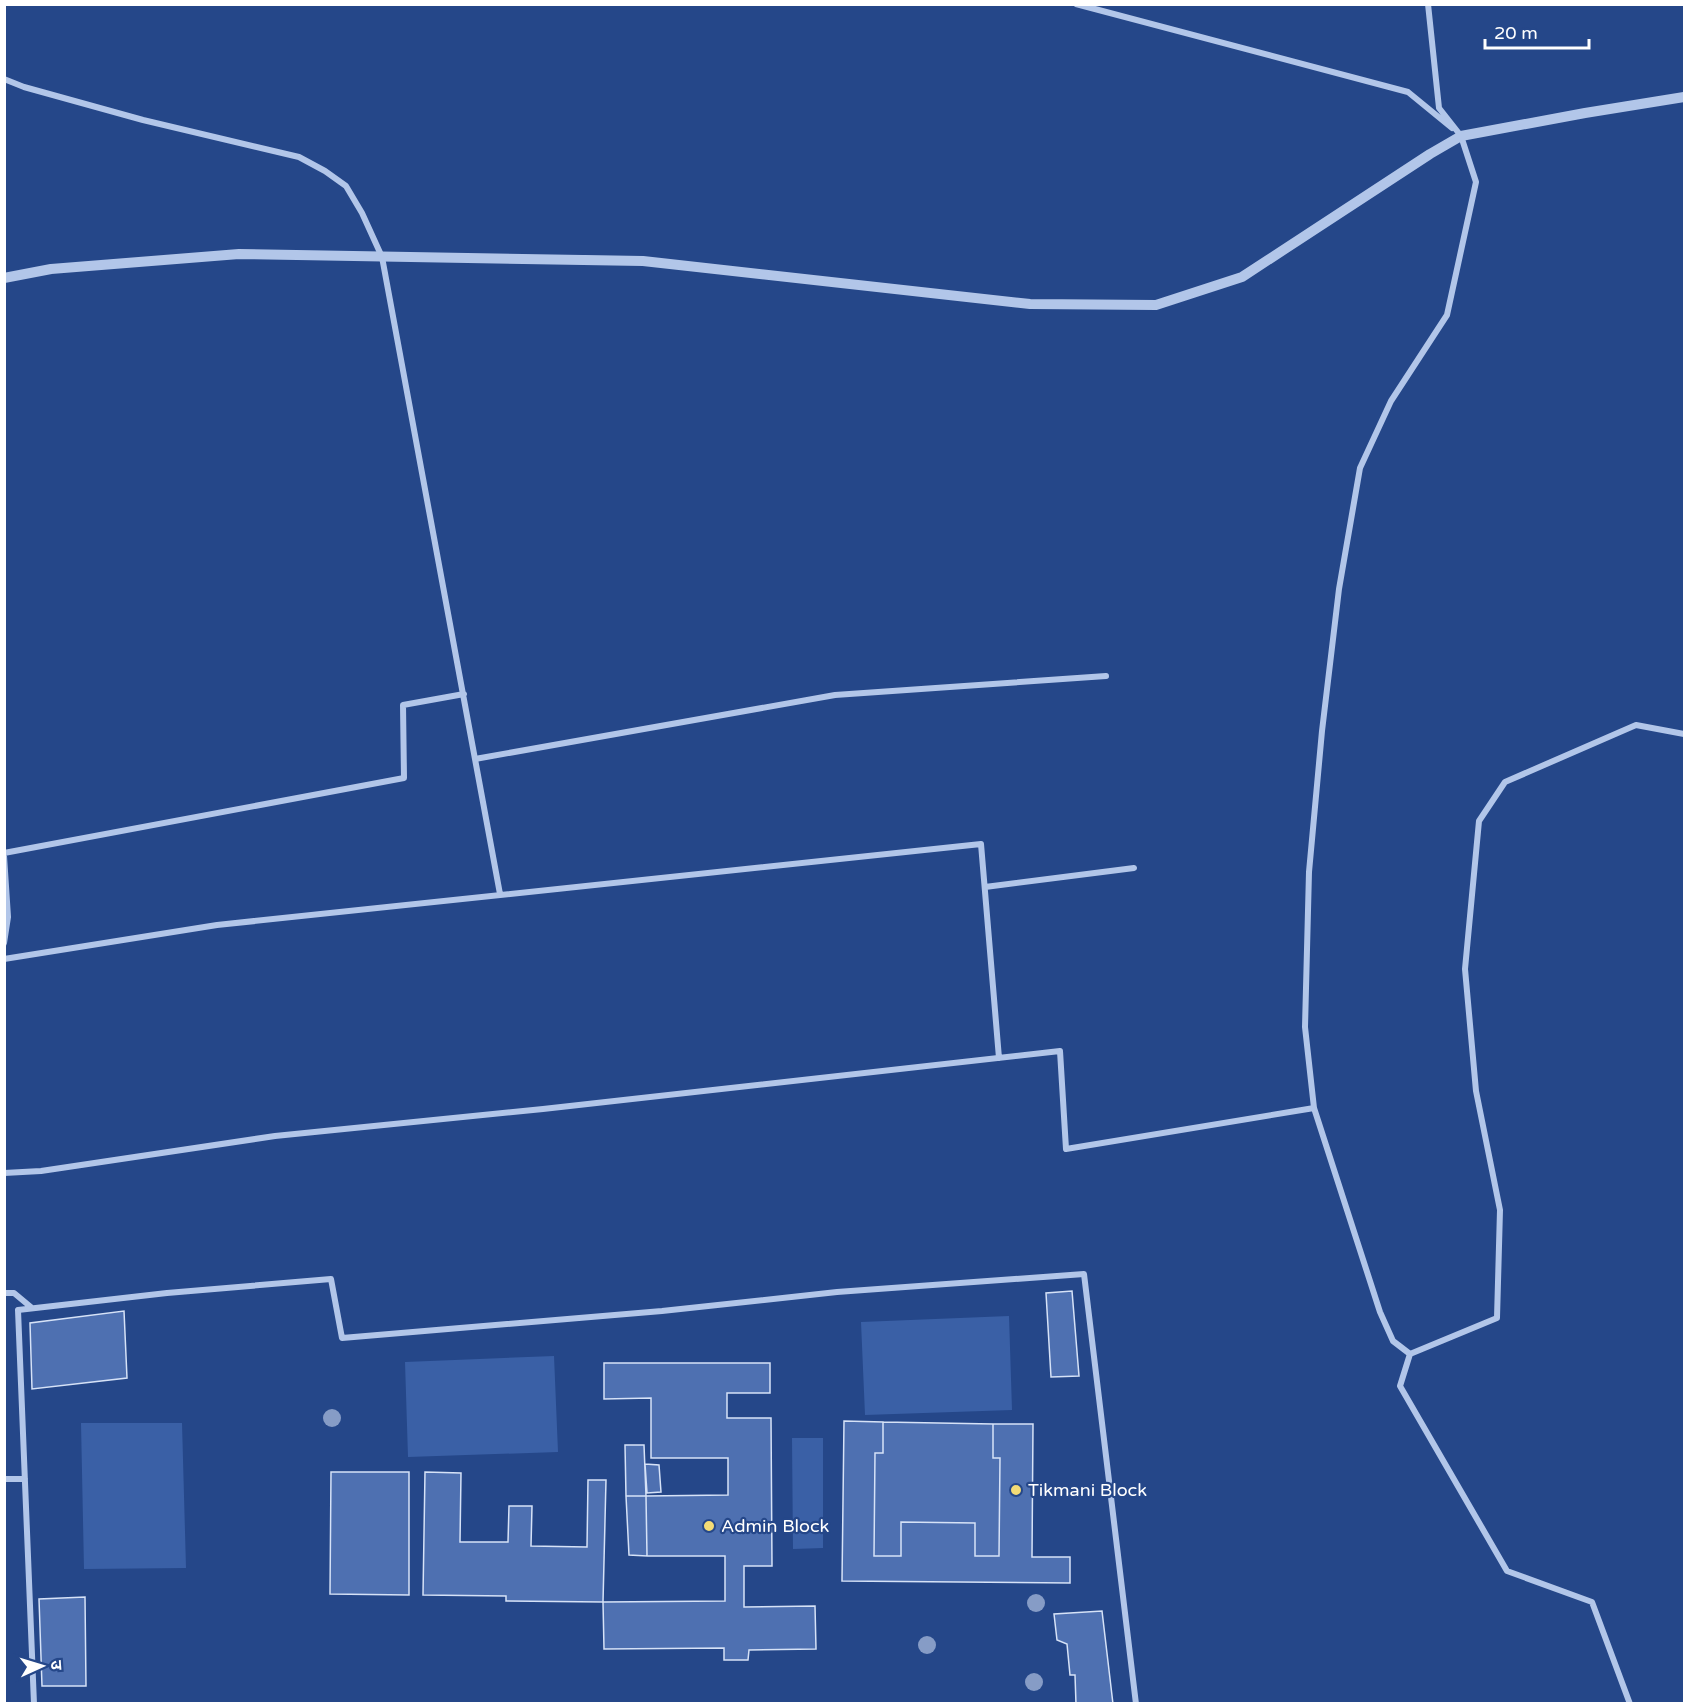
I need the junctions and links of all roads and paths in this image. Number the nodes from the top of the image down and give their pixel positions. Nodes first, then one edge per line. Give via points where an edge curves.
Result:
1 (1076, 4) edge
2 (1428, 4) edge
3 (4, 79) edge
4 (1684, 97) edge
5 (1461, 136) junction
6 (382, 257) junction
7 (4, 278) edge
8 (1106, 676) dead end
9 (464, 694) junction
10 (1684, 734) edge
11 (475, 759) junction
12 (4, 855) edge
13 (1134, 868) dead end
14 (985, 887) junction
15 (500, 894) junction
16 (6, 917) edge
17 (4, 943) edge
18 (4, 959) edge
19 (999, 1058) junction
20 (1314, 1108) junction
21 (4, 1173) edge
22 (4, 1293) edge
23 (32, 1308) junction
24 (1410, 1354) junction
25 (4, 1479) edge
26 (25, 1479) junction
27 (34, 1704) edge
28 (1136, 1704) edge
29 (1630, 1704) edge

1 - 5 street via 1408,92
2 - 5 street via 1439,108
3 - 6 street via 143,120 299,157 346,186
4 - 5 street
5 - 6 street via 1242,277 1156,305 1030,304 644,261
5 - 20 street via 1476,182 1447,315 1391,401 1360,468 1339,589 1309,872 1305,1027
6 - 7 street via 239,254 51,269
6 - 9 street
8 - 11 street via 835,695
9 - 11 street
9 - 12 street via 403,705 404,778
10 - 24 street via 1636,725 1505,782 1479,821 1465,969 1476,1091 1500,1210 1497,1318
11 - 15 street
12 - 16 street
13 - 14 street
14 - 15 street via 981,844
14 - 19 street
15 - 18 street via 217,925
16 - 17 street
19 - 20 street via 1060,1051 1066,1149
19 - 21 street via 275,1136 41,1171
20 - 24 street via 1380,1312 1393,1341
22 - 23 street via 14,1293
23 - 26 street via 18,1310
23 - 28 street via 331,1279 342,1338 837,1292 1084,1274
24 - 29 street via 1400,1386 1508,1571 1592,1602
25 - 26 street
26 - 27 street

